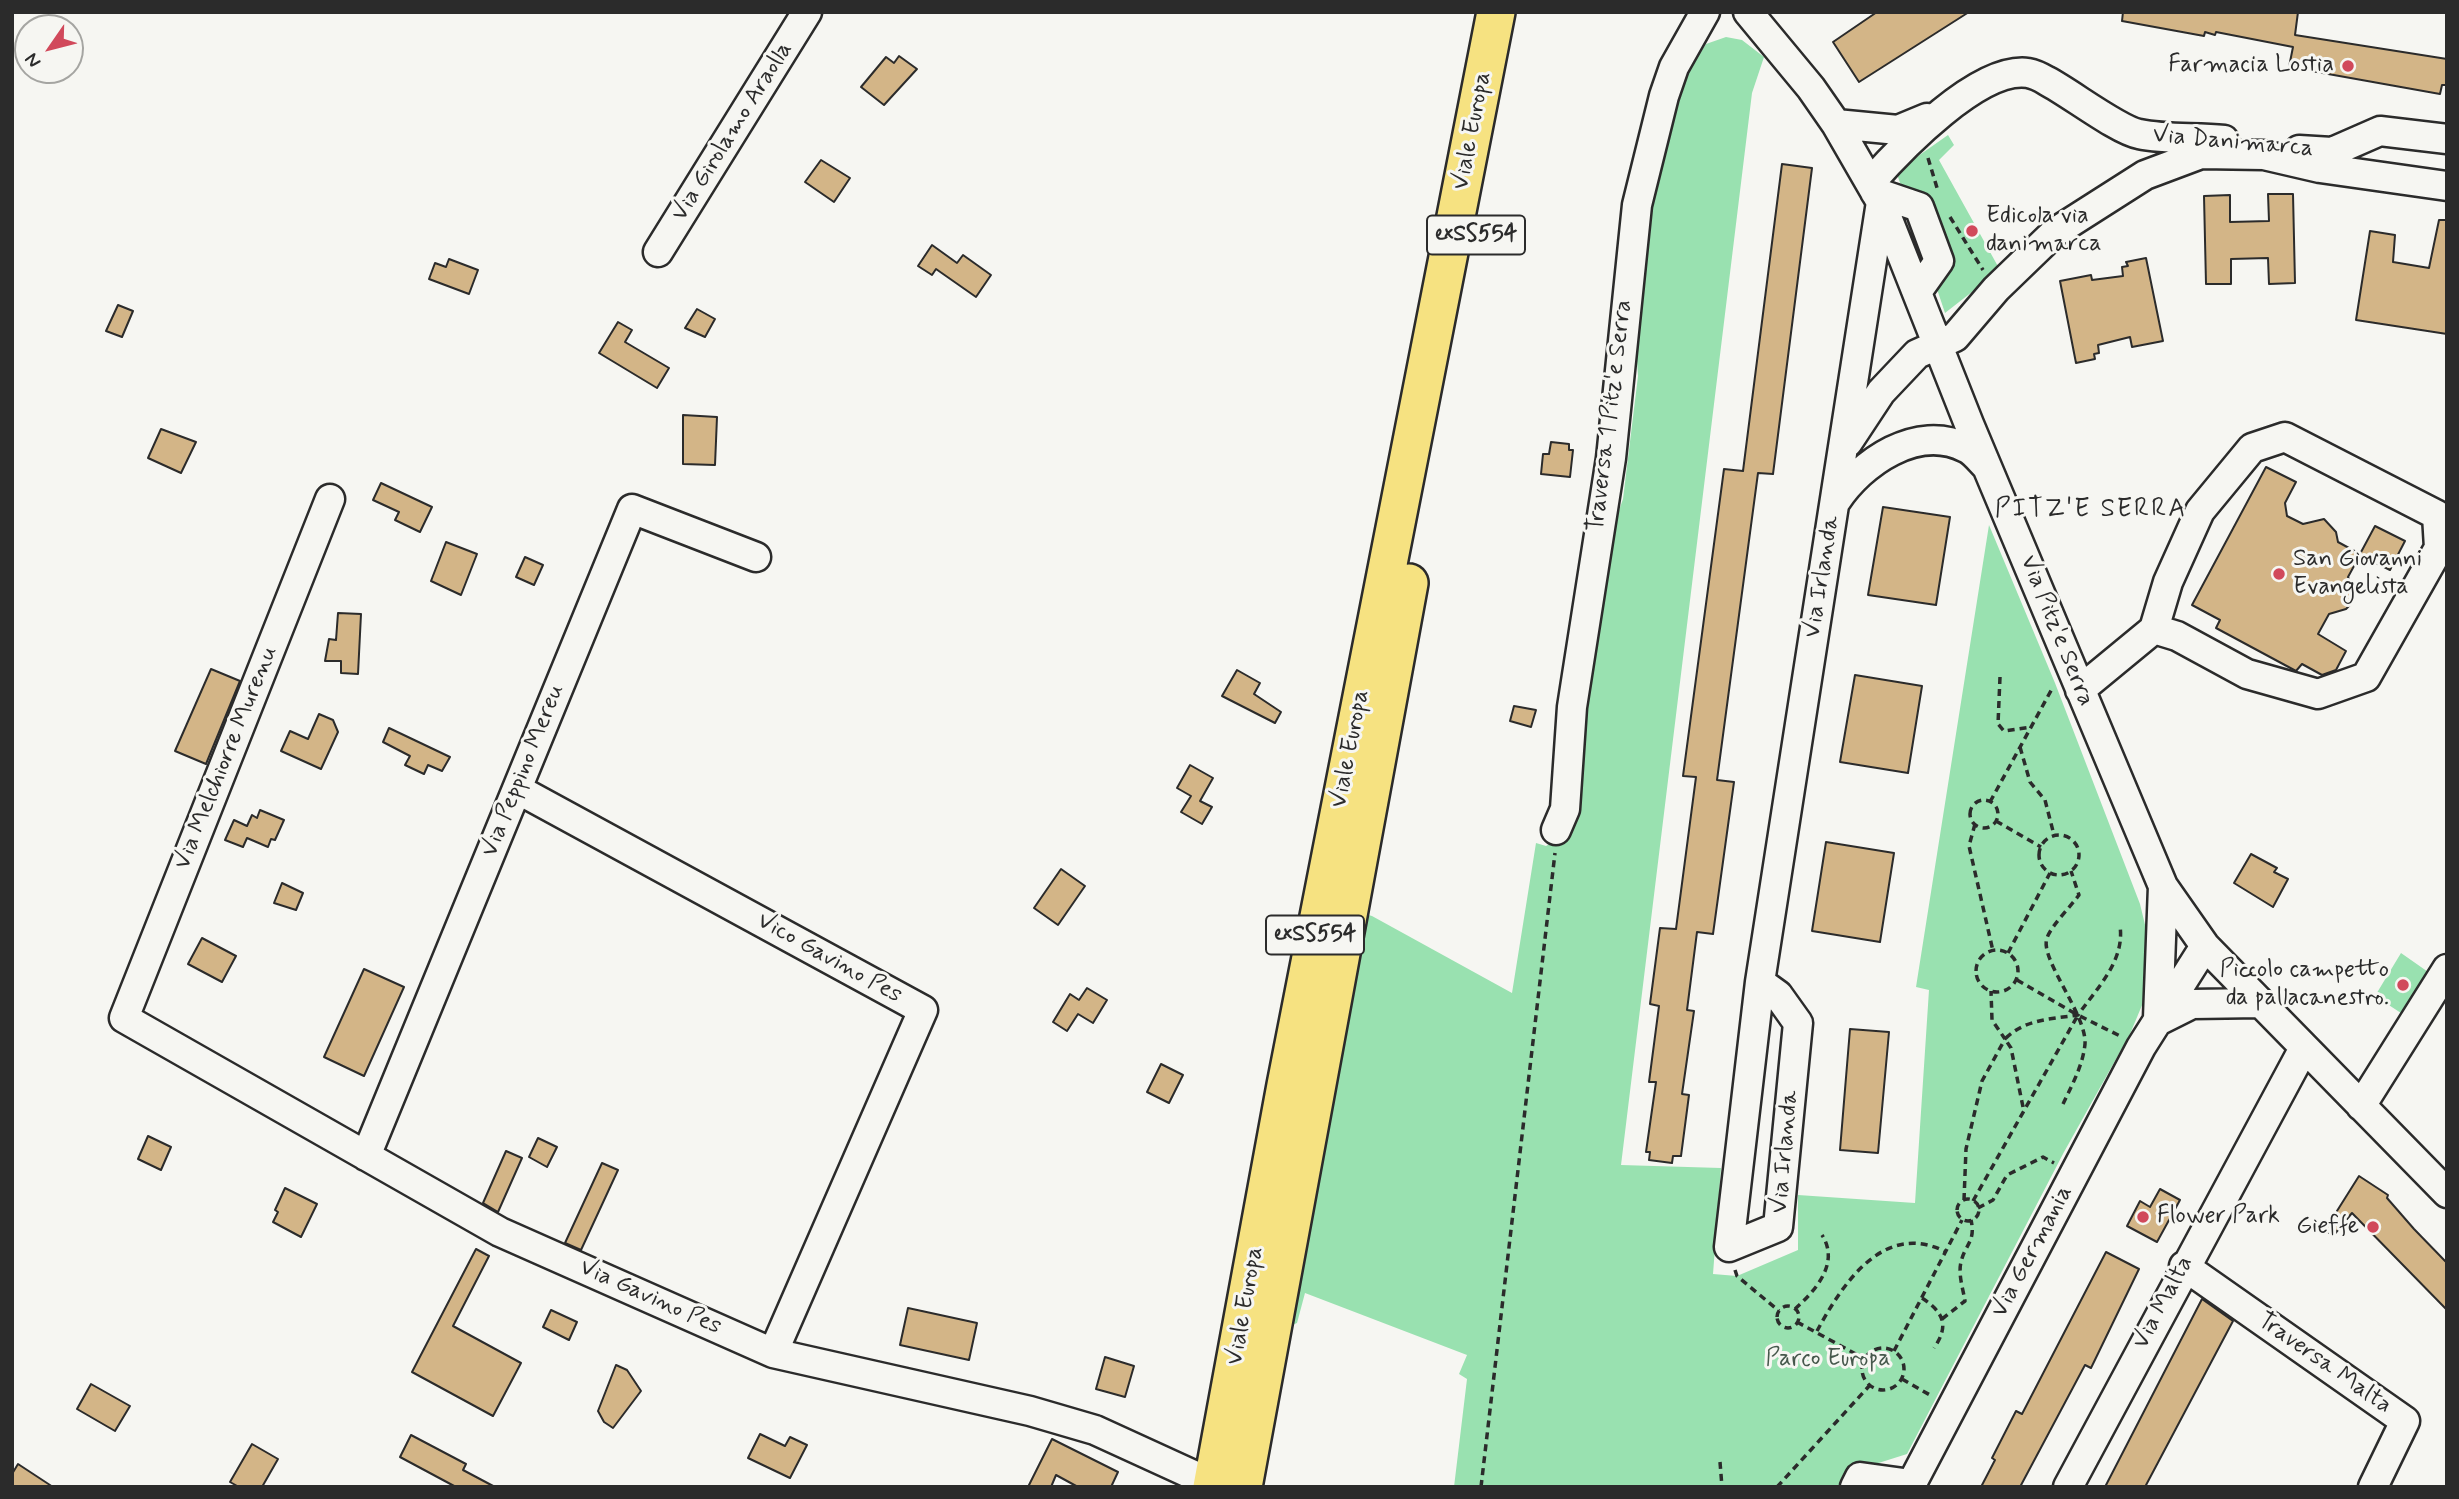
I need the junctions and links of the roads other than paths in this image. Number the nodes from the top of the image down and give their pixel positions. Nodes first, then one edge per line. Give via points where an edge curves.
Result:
1 (807, 12) edge
2 (1496, 12) edge
3 (1521, 12) edge
4 (1705, 12) edge
5 (1748, 12) edge
6 (1943, 112) junction
7 (1836, 124) junction
8 (2137, 134) junction
9 (2368, 136) junction
10 (2447, 139) edge
11 (2145, 175) junction
12 (2366, 175) junction
13 (2447, 186) edge
14 (1875, 192) junction
15 (658, 252) dead end
16 (1989, 297) junction
17 (1920, 300) junction
18 (1938, 345) junction
19 (1842, 452) junction
20 (1988, 468) junction
21 (330, 499) dead end
22 (1834, 503) junction
23 (756, 557) dead end
24 (2154, 629) junction
25 (2079, 687) junction
26 (517, 789) junction
27 (1556, 830) road end
28 (2163, 886) junction
29 (2205, 946) junction
30 (2447, 969) edge
31 (1760, 982) junction
32 (2260, 1003) junction
33 (124, 1018) joint
34 (2157, 1021) junction
35 (2304, 1048) junction
36 (2361, 1107) junction
37 (366, 1156) junction
38 (2447, 1193) edge
39 (2184, 1266) junction
40 (773, 1353) junction
41 (1169, 1477) edge
42 (1910, 1485) edge
43 (1223, 1486) edge
44 (1855, 1487) edge
45 (2068, 1487) edge
46 (2374, 1487) edge

1 - 15 street, Via Girolamo Araolla
2 - 43 main road, Viale Europa / exSS554 via 1302,1003
3 - 43 main road, Viale Europa / exSS554
4 - 27 street, Traversa 1 Pitz'e Serra via 1674,67 1637,205 1611,458 1572,707 1565,809
5 - 7 street, Via Pitz'e Serra
6 - 7 street, Via Danimarca via 1898,130
6 - 8 street, Via Danimarca via 1989,81 2028,73
6 - 14 street, Via Danimarca via 1902,148
7 - 14 street, Via Pitz'e Serra
8 - 9 street, Via Danimarca via 2321,152 2332,152
8 - 11 street, Via Danimarca
9 - 10 street, Via Danimarca via 2380,131
9 - 12 street
11 - 12 street, Via Danimarca via 2201,154 2264,155
11 - 16 street, Via Danimarca via 2054,233
12 - 13 street, Via Danimarca
14 - 17 street, Via Pitz'e Serra
14 - 19 street, Via Irlanda
16 - 17 street via 1957,311
16 - 18 street, Via Danimarca via 1955,337
17 - 18 street, Via Pitz'e Serra
18 - 19 street, Via Irlanda via 1917,354 1881,392
18 - 20 street, Via Pitz'e Serra
19 - 22 street, Via Irlanda
20 - 22 street, Via Irlanda via 1966,448 1918,443 1884,454 1861,468
20 - 25 street, Via Pitz'e Serra
21 - 33 street, Via Melchiorre Murenu
22 - 31 street, Via Irlanda
23 - 26 street, Via Peppino Mereu via 632,509
24 - 24 street via 2168,582 2200,511 2252,448 2285,437 2437,515 2439,548 2366,677 2318,694 2247,674 2178,636
24 - 25 street
25 - 28 street, Via Pitz'e Serra
26 - 37 street, Via Peppino Mereu
26 - 40 street, Vico Gavino Pes via 923,1010
28 - 29 street, Via Pitz'e Serra
28 - 34 street
29 - 32 street, Via Pitz'e Serra
29 - 34 street, Via Germania
30 - 36 street
31 - 31 street, Via Irlanda via 1777,995 1798,1023 1778,1227 1729,1247
32 - 34 street via 2192,1004
32 - 35 street, Via Pitz'e Serra
33 - 37 street, Via Gavino Pes
34 - 42 street, Via Germania
35 - 36 street, Via Pitz'e Serra
35 - 39 street, Via Malta
36 - 38 street, Via Pitz'e Serra
37 - 40 street, Via Gavino Pes via 500,1232
39 - 45 street, Via Malta
39 - 46 street, Traversa Malta via 2405,1421
40 - 41 street, Via Gavino Pes via 1095,1430
41 - 43 street, Via Gavino Pes
42 - 44 street, Via Germania via 1860,1477

